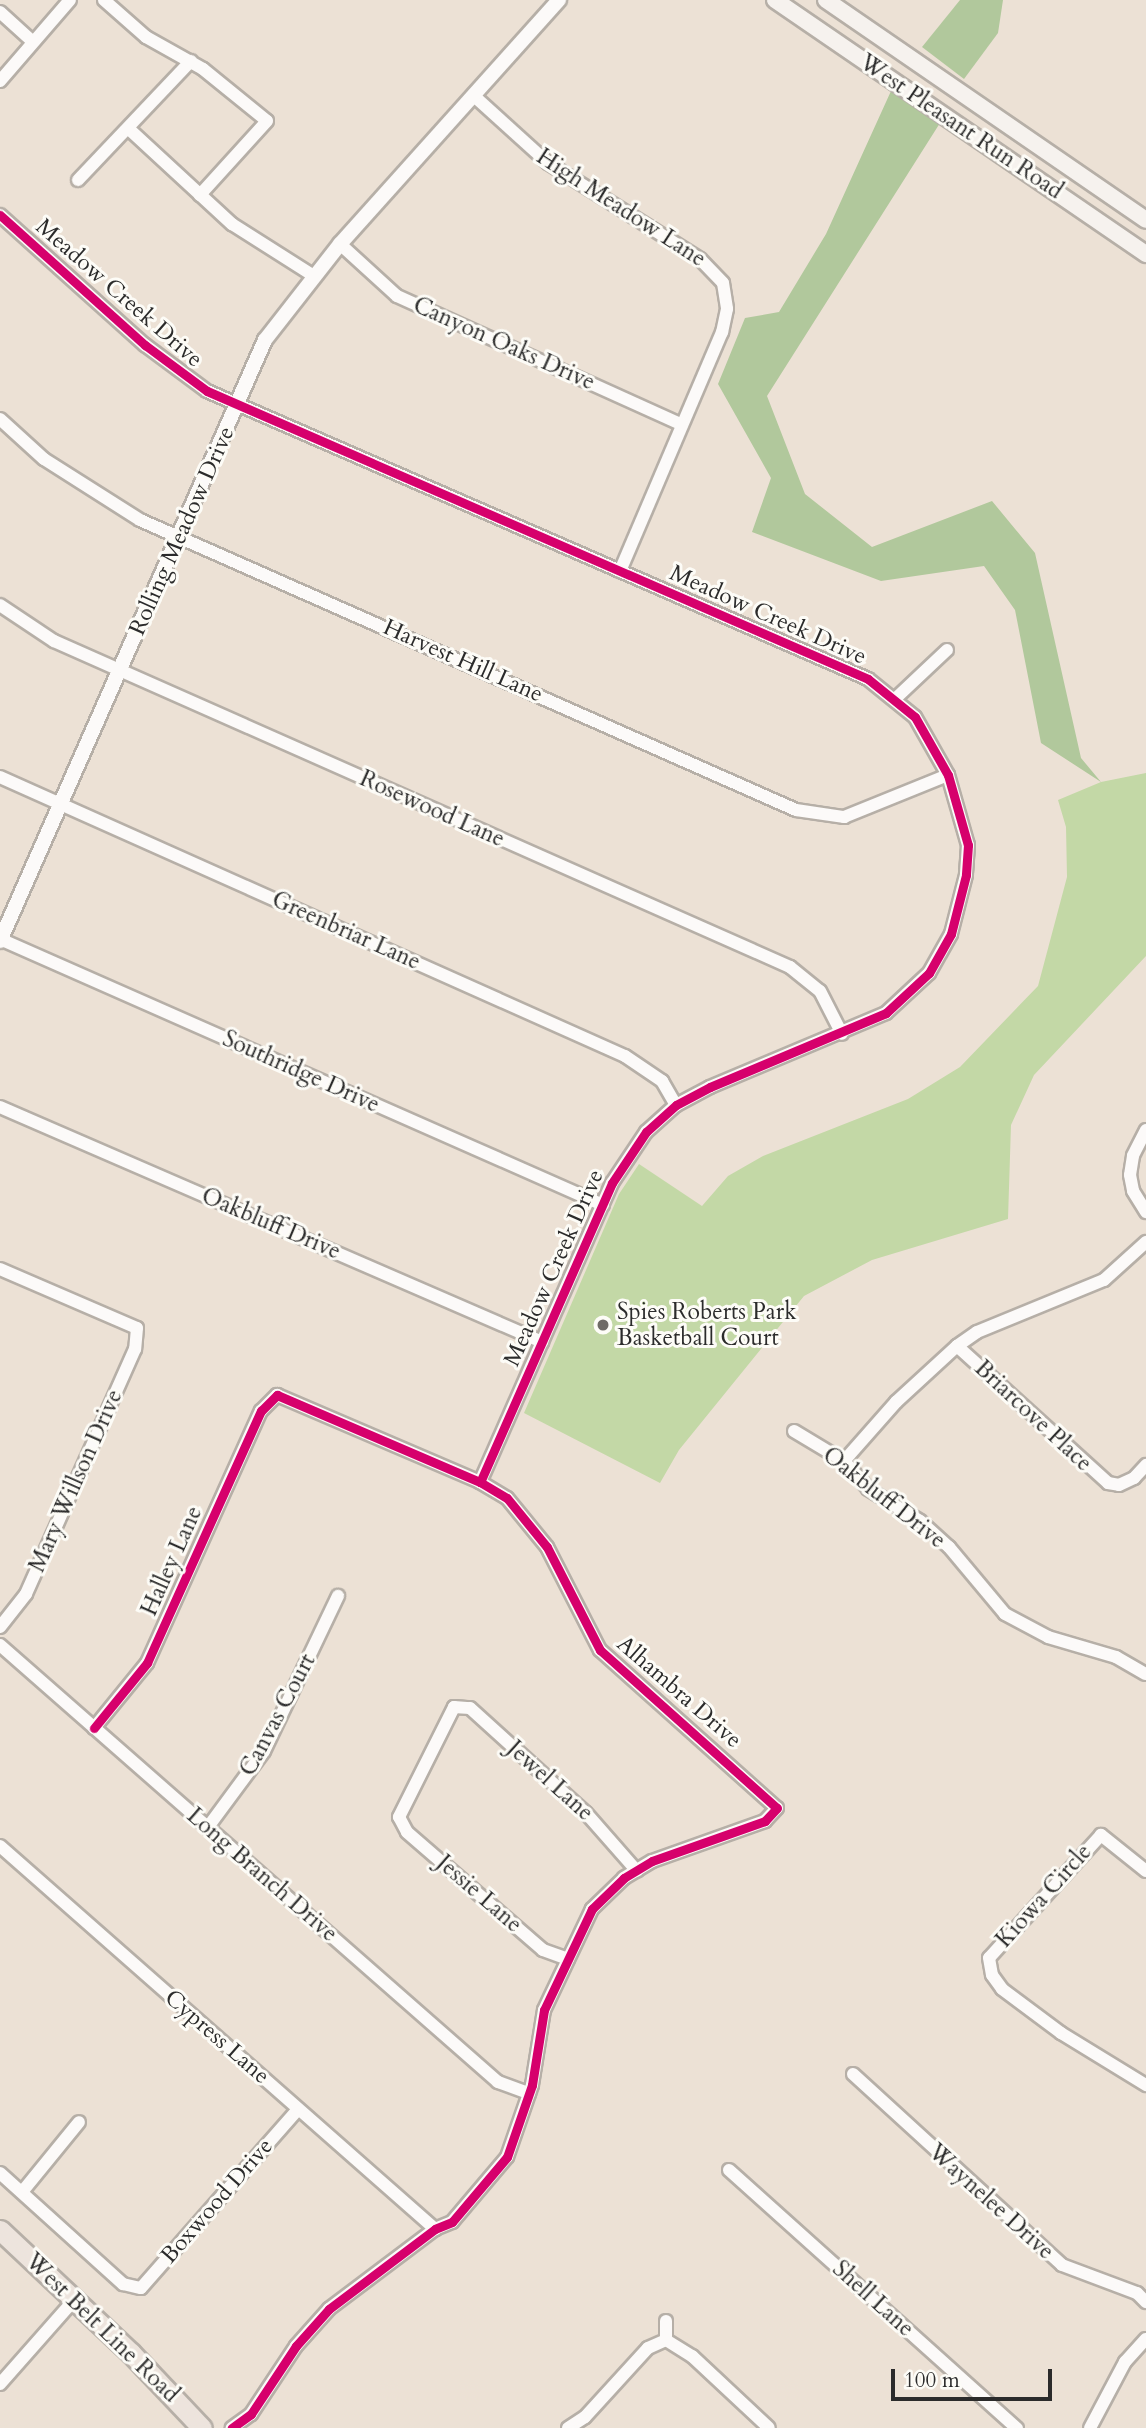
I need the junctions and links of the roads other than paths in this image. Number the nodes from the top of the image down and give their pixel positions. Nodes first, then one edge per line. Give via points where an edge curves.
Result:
1 (70, 0) edge
2 (104, 0) edge
3 (559, 0) edge
4 (775, 0) edge
5 (825, 0) edge
6 (0, 12) edge
7 (32, 41) junction
8 (191, 61) junction
9 (0, 81) edge
10 (474, 96) junction
11 (130, 130) junction
12 (1025, 136) junction
13 (1009, 159) junction
14 (78, 180) dead end
15 (201, 195) junction
16 (0, 215) edge
17 (1146, 220) edge
18 (340, 244) junction
19 (1146, 254) edge
20 (314, 276) junction
21 (240, 403) junction
22 (0, 419) edge
23 (681, 424) junction
24 (179, 536) junction
25 (620, 571) junction
26 (0, 605) edge
27 (947, 650) dead end
28 (121, 671) junction
29 (897, 698) junction
30 (947, 775) junction
31 (0, 777) edge
32 (61, 805) junction
33 (0, 940) edge
34 (842, 1034) junction
35 (676, 1105) junction
36 (0, 1107) edge
37 (1146, 1130) edge
38 (603, 1205) junction
39 (1146, 1212) edge
40 (1146, 1242) edge
41 (0, 1269) edge
42 (542, 1342) junction
43 (957, 1346) junction
44 (270, 1401) joint
45 (794, 1431) dead end
46 (844, 1461) junction
47 (1146, 1465) edge
48 (480, 1482) junction
49 (338, 1597) dead end
50 (0, 1627) edge
51 (0, 1645) edge
52 (1146, 1674) edge
53 (94, 1728) junction
54 (399, 1817) joint
55 (208, 1827) junction
56 (0, 1846) edge
57 (636, 1871) junction
58 (1146, 1871) edge
59 (568, 1959) junction
60 (853, 2074) dead end
61 (1146, 2085) edge
62 (529, 2093) junction
63 (298, 2109) junction
64 (79, 2122) dead end
65 (729, 2170) dead end
66 (0, 2173) edge
67 (22, 2192) junction
68 (0, 2230) edge
69 (435, 2230) junction
70 (74, 2300) junction
71 (1146, 2302) edge
72 (666, 2321) dead end
73 (1146, 2339) edge
74 (666, 2340) junction
75 (0, 2384) edge
76 (202, 2428) edge
77 (232, 2428) edge
78 (568, 2428) edge
79 (769, 2428) edge
80 (1017, 2428) edge
81 (1090, 2428) edge

1 - 7 street
2 - 8 street via 146,37
3 - 10 street, Rolling Meadow Drive
4 - 13 main road, West Pleasant Run Road
5 - 12 main road, West Pleasant Run Road
6 - 7 street
7 - 9 street
8 - 11 street
8 - 15 street via 267,121
10 - 18 street, Rolling Meadow Drive
10 - 23 street, High Meadow Lane via 548,163 715,271 723,283 727,309
11 - 14 street
11 - 15 street
12 - 13 main road
12 - 17 main road, West Pleasant Run Road
13 - 19 main road, West Pleasant Run Road
15 - 20 street via 232,224
16 - 21 street, Meadow Creek Drive via 183,377
18 - 20 street, Rolling Meadow Drive
18 - 23 street, Canyon Oaks Drive via 397,296
20 - 21 street, Rolling Meadow Drive via 265,340
21 - 24 street, Rolling Meadow Drive
21 - 25 street, Meadow Creek Drive
22 - 24 street, Harvest Hill Lane via 89,490
23 - 25 street, High Meadow Lane
24 - 28 street, Rolling Meadow Drive
24 - 30 street, Harvest Hill Lane via 796,810 844,817
25 - 29 street, Meadow Creek Drive via 838,664
26 - 28 street, Rosewood Lane via 54,641
27 - 29 street
28 - 32 street, Rolling Meadow Drive
28 - 34 street, Rosewood Lane via 790,967 820,991
29 - 30 street, Meadow Creek Drive via 915,717
30 - 34 street, Meadow Creek Drive via 968,845 963,901 951,934 911,992 886,1013
31 - 32 street, Greenbriar Lane
32 - 33 street, Rolling Meadow Drive
32 - 35 street, Greenbriar Lane via 625,1056 662,1081
33 - 38 street, Southridge Drive
34 - 35 street, Meadow Creek Drive
35 - 38 street, Meadow Creek Drive via 636,1145
36 - 42 street, Oakbluff Drive
37 - 39 street via 1133,1156 1130,1175 1133,1191
38 - 42 street, Meadow Creek Drive
40 - 43 street via 1104,1280 977,1332
41 - 50 street, Mary Willson Drive via 137,1328 135,1349 26,1594
42 - 48 street, Meadow Creek Drive
43 - 46 street via 896,1402
43 - 47 street, Briarcove Place via 1108,1483 1127,1482
44 - 48 street, Alhambra Drive via 277,1395
44 - 53 street, Halley Lane via 147,1663
45 - 46 street, Oakbluff Drive
46 - 52 street, Oakbluff Drive via 869,1489 920,1521 949,1547 1005,1614 1048,1637 1115,1657
48 - 57 street, Alhambra Drive via 507,1499 547,1547 600,1650 777,1808 765,1821
49 - 55 street, Canvas Court via 264,1751
51 - 53 street, Long Branch Drive
53 - 55 street, Long Branch Drive
54 - 57 street, Jewel Lane via 454,1707 470,1708 586,1813
54 - 59 street, Jessie Lane via 407,1832 543,1950
55 - 62 street, Long Branch Drive via 498,2082
56 - 63 street, Cypress Lane
57 - 59 street via 593,1909
58 - 61 street, Kiowa Circle via 1101,1835 989,1958 992,1975 1002,1989 1061,2033
59 - 62 street via 544,2010
60 - 71 street, Waynelee Drive via 1062,2265 1137,2293
62 - 69 street via 507,2157 453,2222
63 - 67 street, Boxwood Drive via 141,2288 133,2288
63 - 69 street, Cypress Lane
64 - 67 street
65 - 80 street, Shell Lane
66 - 67 street
68 - 70 main road, West Belt Line Road
69 - 77 street via 329,2309 296,2346 251,2414
70 - 75 street
70 - 76 main road, West Belt Line Road
72 - 74 street
73 - 81 street via 1125,2362
74 - 78 street via 648,2348 585,2417
74 - 79 street via 692,2356

